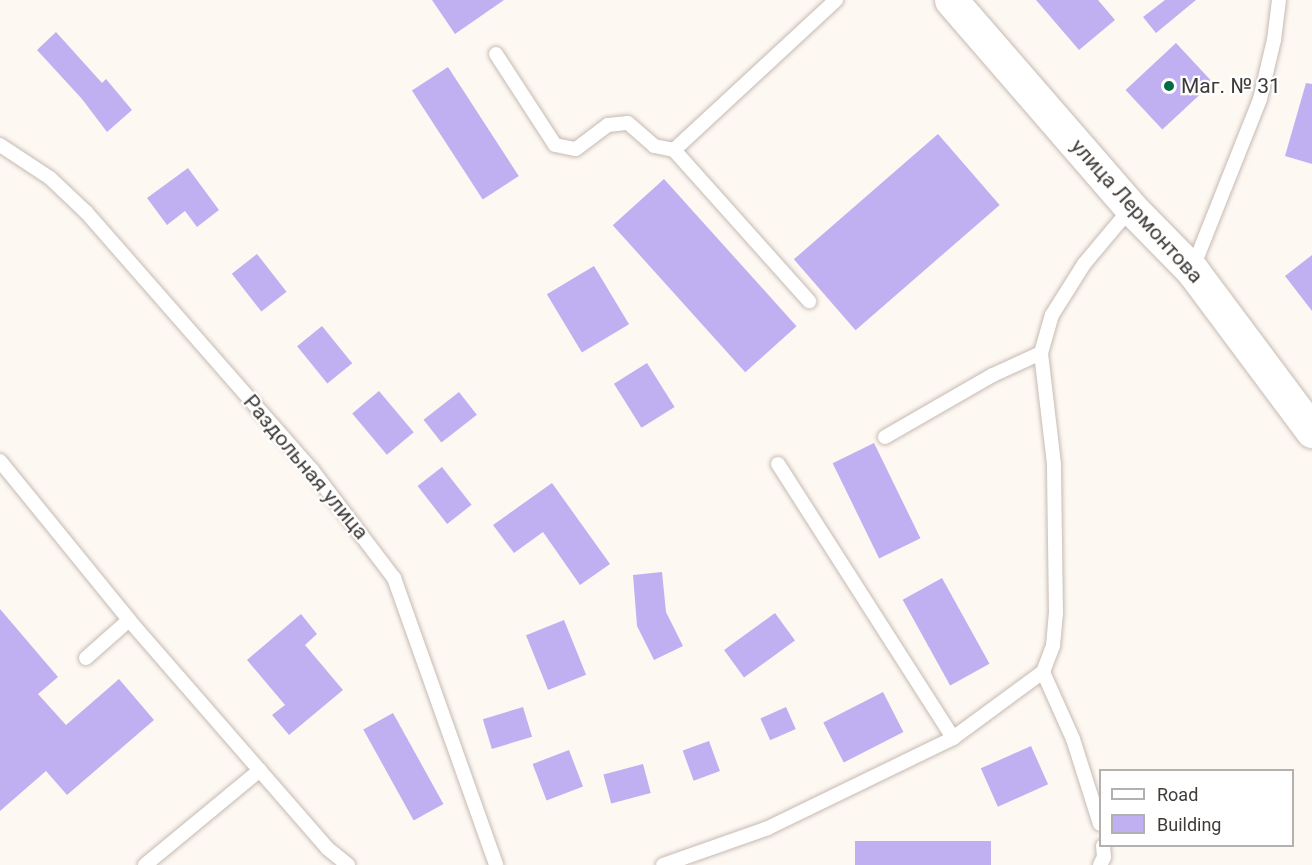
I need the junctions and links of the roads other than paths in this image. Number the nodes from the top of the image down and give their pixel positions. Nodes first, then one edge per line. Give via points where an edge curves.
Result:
1 (836, 0) edge
2 (951, 0) edge
3 (1279, 0) edge
4 (496, 54) dead end
5 (0, 145) edge
6 (674, 150) junction
7 (1131, 208) junction
8 (1192, 270) junction
9 (809, 302) dead end
10 (1041, 353) junction
11 (1309, 423) edge
12 (885, 436) dead end
13 (0, 462) edge
14 (778, 464) dead end
15 (129, 620) junction
16 (86, 658) dead end
17 (1043, 672) junction
18 (953, 738) junction
19 (260, 770) junction
20 (1099, 818) edge
21 (1103, 847) edge
22 (145, 865) edge
23 (348, 865) edge
24 (496, 865) edge
25 (663, 865) edge
26 (1100, 865) edge

1 - 6 lane
2 - 7 main road, улица Лермонтова
3 - 8 lane via 1260,99
4 - 6 lane via 555,145 576,149 609,125 628,123 654,146
5 - 24 lane, Раздольная улица via 50,178 86,212 312,470 394,578
6 - 9 lane
7 - 8 main road, улица Лермонтова
7 - 10 lane via 1084,264 1052,315
8 - 11 main road, улица Лермонтова
10 - 12 lane via 993,375
10 - 17 lane via 1054,464 1056,614 1053,646
13 - 15 lane
14 - 18 lane
15 - 16 lane
15 - 19 lane
17 - 18 lane
17 - 20 lane via 1073,739
18 - 25 lane via 768,828
19 - 22 lane
19 - 23 lane via 327,848
21 - 26 lane

